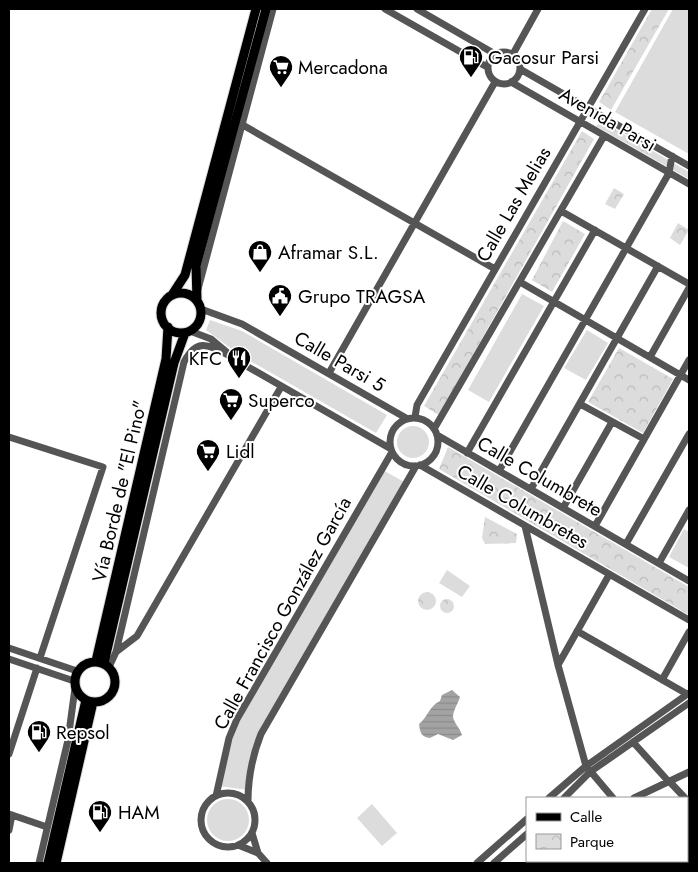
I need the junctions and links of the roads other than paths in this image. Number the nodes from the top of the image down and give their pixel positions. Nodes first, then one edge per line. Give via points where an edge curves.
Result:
1 (256, 9) edge
2 (266, 9) edge
3 (273, 9) edge
4 (385, 9) edge
5 (417, 9) edge
6 (538, 9) edge
7 (645, 9) edge
8 (495, 54) junction
9 (513, 54) junction
10 (487, 67) junction
11 (520, 69) junction
12 (496, 82) junction
13 (511, 82) junction
14 (587, 108) junction
15 (579, 121) junction
16 (242, 124) junction
17 (604, 136) junction
18 (672, 156) junction
19 (689, 166) edge
20 (669, 173) junction
21 (689, 184) edge
22 (561, 211) junction
23 (414, 223) junction
24 (594, 230) junction
25 (627, 248) junction
26 (658, 266) junction
27 (495, 269) junction
28 (520, 282) junction
29 (689, 286) edge
30 (172, 295) junction
31 (197, 296) junction
32 (554, 302) junction
33 (201, 309) junction
34 (585, 320) junction
35 (168, 328) junction
36 (188, 332) junction
37 (617, 338) junction
38 (230, 356) junction
39 (650, 357) junction
40 (689, 360) edge
41 (328, 373) junction
42 (681, 375) junction
43 (689, 380) edge
44 (281, 387) junction
45 (580, 404) junction
46 (415, 417) junction
47 (406, 418) junction
48 (612, 422) junction
49 (436, 432) junction
50 (689, 434) edge
51 (9, 436) edge
52 (644, 439) junction
53 (391, 450) junction
54 (467, 453) junction
55 (418, 465) junction
56 (499, 471) junction
57 (531, 489) junction
58 (563, 508) junction
59 (689, 510) edge
60 (525, 526) junction
61 (595, 526) junction
62 (626, 544) junction
63 (659, 563) junction
64 (608, 575) junction
65 (689, 581) edge
66 (689, 620) edge
67 (577, 631) junction
68 (689, 632) edge
69 (9, 648) edge
70 (116, 652) junction
71 (40, 658) junction
72 (9, 659) edge
73 (103, 664) junction
74 (558, 665) junction
75 (37, 668) junction
76 (76, 680) junction
77 (662, 680) junction
78 (688, 694) edge
79 (90, 701) junction
80 (689, 703) edge
81 (633, 742) junction
82 (9, 754) edge
83 (588, 769) junction
84 (689, 772) edge
85 (669, 782) junction
86 (216, 796) junction
87 (551, 797) edge
88 (565, 797) edge
89 (612, 797) edge
90 (639, 797) edge
91 (683, 797) edge
92 (248, 802) junction
93 (10, 815) edge
94 (526, 820) edge
95 (47, 827) junction
96 (9, 830) edge
97 (252, 833) junction
98 (526, 835) edge
99 (238, 845) junction
100 (258, 853) junction
101 (39, 863) edge
102 (48, 863) edge
103 (56, 863) edge
104 (267, 863) edge
105 (477, 863) edge
106 (494, 863) edge

1 - 30 main road via 190,260
2 - 31 main road via 196,266
3 - 16 street
4 - 10 street
5 - 8 street
6 - 9 street
7 - 14 street, Calle Las Melias
8 - 9 street via 504,51
8 - 10 street
9 - 11 street
10 - 12 street via 489,76
11 - 13 street
11 - 14 street, Avenida Parsi
12 - 13 street
12 - 23 street
13 - 15 street, Avenida Parsi
14 - 15 street, Calle Las Melias
14 - 18 street, Avenida Parsi
15 - 17 street, Avenida Parsi
15 - 27 street, Calle Las Melias
16 - 23 street
16 - 31 street
17 - 20 street, Avenida Parsi
17 - 22 street
18 - 19 street, Avenida Parsi
18 - 20 street
20 - 21 street, Avenida Parsi
20 - 25 street
22 - 24 street
22 - 28 street
23 - 27 street
23 - 41 street
24 - 25 street
24 - 32 street
25 - 26 street
25 - 34 street
26 - 29 street
26 - 37 street
27 - 46 street, Calle Las Melias via 416,405
28 - 32 street
28 - 49 street
29 - 39 street
30 - 31 main road via 185,293
30 - 35 main road via 162,310
31 - 33 main road
32 - 34 street
32 - 54 street
33 - 36 main road via 199,322
33 - 41 street, Calle Parsi 5 via 242,324
34 - 37 street
34 - 56 street
35 - 36 main road
35 - 73 main road, Vía Borde de "El Pino" via 166,359
36 - 38 street via 211,339
36 - 73 main road, Vía Borde de "El Pino" via 174,364
37 - 39 street
37 - 45 street
38 - 44 street
38 - 70 street via 209,345 198,345 184,362
39 - 42 street
40 - 42 street
41 - 47 street, Calle Parsi 5
42 - 43 street
42 - 52 street
44 - 53 street
44 - 70 street via 137,636
45 - 48 street
45 - 57 street
46 - 47 street
46 - 49 street via 429,423
47 - 53 street via 391,432
48 - 52 street
48 - 58 street
49 - 54 street, Calle Columbrete
49 - 55 street via 438,443 433,457
50 - 62 street
51 - 71 street via 103,467
52 - 61 street
53 - 55 street via 402,463
53 - 86 street, Calle Francisco González García via 237,719 229,738
54 - 56 street, Calle Columbrete
55 - 60 street, Calle Columbretes
55 - 92 street via 261,734 248,777
56 - 57 street, Calle Columbrete
57 - 58 street, Calle Columbrete
58 - 61 street, Calle Columbrete
59 - 63 street
60 - 64 street, Calle Columbretes
60 - 74 street
61 - 62 street, Calle Columbrete
62 - 63 street, Calle Columbrete
63 - 65 street, Calle Columbrete
64 - 66 street, Calle Columbretes
64 - 67 street
67 - 74 street
67 - 77 street
68 - 77 street
69 - 71 street
70 - 73 street
71 - 76 street
72 - 75 street
73 - 76 main road via 85,664
73 - 79 main road via 115,680 112,693 103,700
74 - 83 street
75 - 76 street
75 - 82 street
76 - 79 main road
76 - 95 street via 68,740
77 - 78 street
78 - 83 street
79 - 102 main road
79 - 103 main road
80 - 81 street
81 - 83 street
81 - 85 street
83 - 87 street
83 - 88 street
83 - 89 street
84 - 85 street
85 - 90 street
85 - 91 street
86 - 92 street via 233,793
86 - 99 street via 201,816 204,833 216,845
92 - 97 street via 255,819
93 - 95 street
93 - 96 street
94 - 105 street
95 - 101 street
97 - 99 street
97 - 100 street
98 - 106 street
99 - 100 street
100 - 104 street

